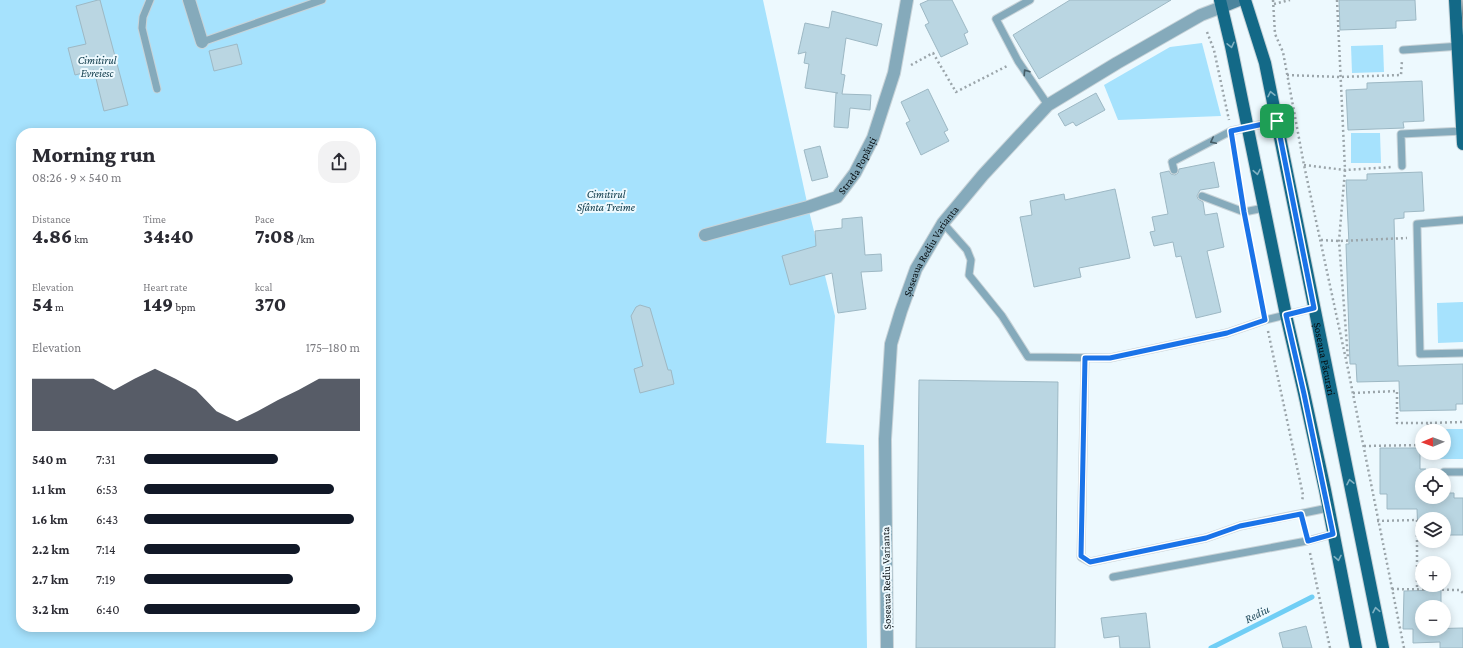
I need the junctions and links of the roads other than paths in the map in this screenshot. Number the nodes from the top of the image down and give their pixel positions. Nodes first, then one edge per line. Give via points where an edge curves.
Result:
1 (150, 0) edge
2 (189, 0) edge
3 (322, 0) edge
4 (907, 0) edge
5 (1030, 0) edge
6 (1239, 0) edge
7 (1246, 0) edge
8 (1455, 0) edge
9 (1221, 3) edge
10 (202, 42) joint
11 (1460, 46) edge
12 (1403, 50) road end
13 (157, 89) dead end
14 (1048, 105) junction
15 (1277, 121) junction
16 (1248, 127) junction
17 (1463, 131) edge
18 (1463, 144) edge
19 (1402, 166) road end
20 (1174, 170) dead end
21 (1202, 196) dead end
22 (1264, 208) junction
23 (1463, 220) edge
24 (943, 223) junction
25 (706, 235) dead end
26 (1314, 308) junction
27 (1286, 315) junction
28 (1463, 353) edge
29 (1085, 358) junction
30 (1451, 472) edge
31 (1463, 472) edge
32 (1328, 508) junction
33 (1333, 534) junction
34 (1113, 576) dead end
35 (887, 648) edge
36 (1356, 648) edge
37 (1383, 648) edge

1 - 13 lane via 143,17 142,28
2 - 10 street
3 - 10 lane
4 - 25 street, Strada Popăuți via 894,73 873,138 855,173 837,197
14 -> 5 lane via 1018,60 996,19
6 - 9 street, Șoseaua Rediu Varianta
15 -> 7 main road, Șoseaua Păcurari via 1265,63
8 - 11 main road
9 - 14 street, Șoseaua Rediu Varianta
9 -> 16 main road
11 - 12 lane
11 - 17 main road
14 - 24 street, Șoseaua Rediu Varianta via 983,175
15 - 16 lane
15 - 26 main road, Șoseaua Păcurari
16 -> 20 lane via 1231,131 1172,162
16 -> 22 main road
17 - 18 main road
17 - 19 lane via 1402,134
21 - 22 lane via 1244,212
22 - 27 main road
23 - 28 lane via 1417,224 1420,354
24 - 29 lane via 967,250 971,260 970,275 1002,316 1028,357
24 - 35 street, Șoseaua Rediu Varianta via 916,268 891,344 885,439
26 - 27 lane
37 -> 26 main road, Șoseaua Păcurari
27 - 29 lane via 1227,333 1110,358
27 - 32 main road
29 - 32 lane via 1081,556 1090,562 1206,538 1240,526
30 - 31 lane
32 - 33 main road
33 - 34 lane via 1308,541
33 -> 36 main road

